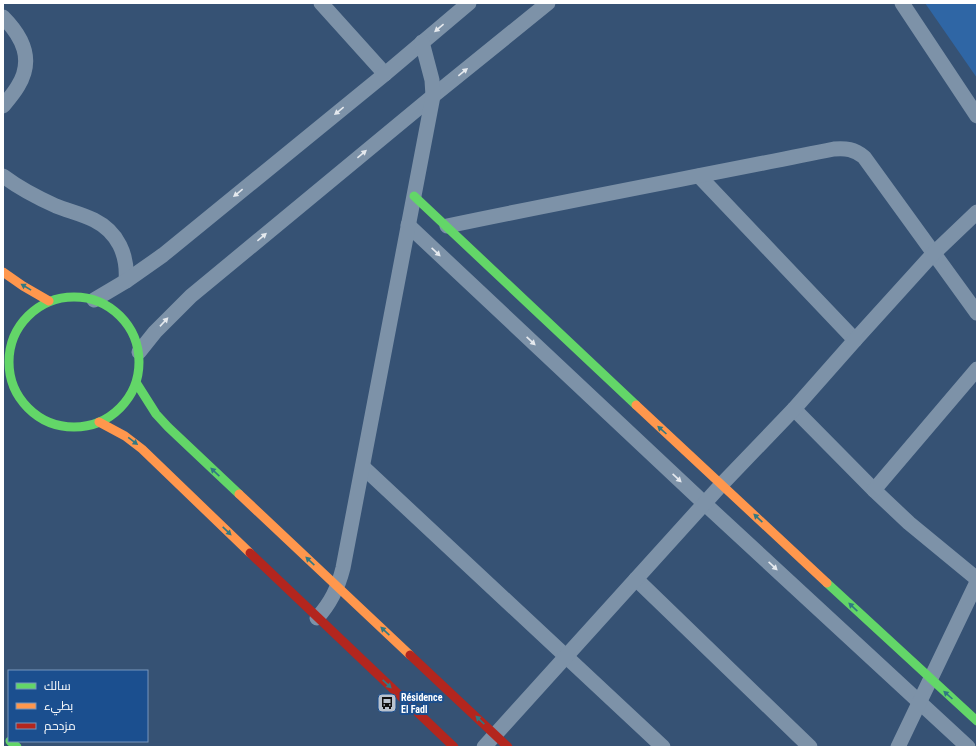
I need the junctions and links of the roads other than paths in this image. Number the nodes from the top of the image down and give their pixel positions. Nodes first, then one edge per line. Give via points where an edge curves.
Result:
1 (321, 3) edge
2 (469, 3) edge
3 (548, 3) edge
4 (902, 3) edge
5 (3, 17) edge
6 (422, 42) junction
7 (385, 74) junction
8 (433, 96) junction
9 (3, 106) edge
10 (977, 116) edge
11 (3, 176) edge
12 (699, 176) junction
13 (414, 196) junction
14 (977, 212) edge
15 (408, 225) junction
16 (447, 226) junction
17 (933, 254) junction
18 (3, 272) edge
19 (126, 281) junction
20 (94, 300) junction
21 (49, 301) junction
22 (977, 313) edge
23 (855, 340) junction
24 (139, 352) junction
25 (977, 369) edge
26 (610, 381) junction
27 (137, 384) junction
28 (595, 400) junction
29 (794, 409) junction
30 (99, 422) junction
31 (363, 467) junction
32 (722, 484) junction
33 (874, 490) junction
34 (705, 504) junction
35 (977, 578) edge
36 (636, 579) junction
37 (977, 582) edge
38 (338, 587) junction
39 (317, 618) junction
40 (566, 656) junction
41 (930, 680) junction
42 (920, 702) junction
43 (977, 721) edge
44 (495, 735) junction
45 (454, 747) edge
46 (484, 747) edge
47 (508, 747) edge
48 (664, 747) edge
49 (810, 747) edge
50 (898, 747) edge
51 (968, 747) edge

1 - 7 street
2 -> 6 street
8 -> 3 street
4 - 10 street
5 - 9 street via 19,35 26,56 22,79
6 - 7 street
6 - 8 street via 432,80
7 -> 19 street via 162,255
8 - 13 street
24 -> 8 street via 191,296
11 - 19 street via 34,195 93,220 112,233 124,252
12 - 16 street
12 - 17 street via 834,149 852,149 864,157
12 - 23 street
13 - 15 street
13 - 16 main road
14 - 17 street
15 -> 28 street
15 - 31 street
16 - 26 main road
17 - 22 street
17 - 23 street
21 -> 18 main road
19 - 20 street
20 - 21 main road via 79,296
20 - 24 main road via 116,311 131,330
21 - 30 main road via 34,309 10,335 9,376 16,394 28,409 44,420 62,426 81,427
23 - 29 street
24 - 27 main road
25 - 33 street
26 - 28 street
32 -> 26 main road
27 - 30 main road via 118,410
38 -> 27 main road via 168,427 156,414
28 -> 34 street
29 - 32 street
29 - 33 street
30 -> 39 main road via 134,441
31 - 38 street
31 - 40 street
32 - 34 street
41 -> 32 main road
33 - 35 street
34 - 36 street
34 -> 42 street
36 - 40 street
36 - 49 street
37 - 41 street
38 - 39 street via 326,609
44 -> 38 main road
39 -> 45 main road
40 - 44 street
40 - 48 street
41 - 42 street
43 -> 41 main road
42 - 50 street
42 - 51 street
44 - 46 street
44 - 47 main road

